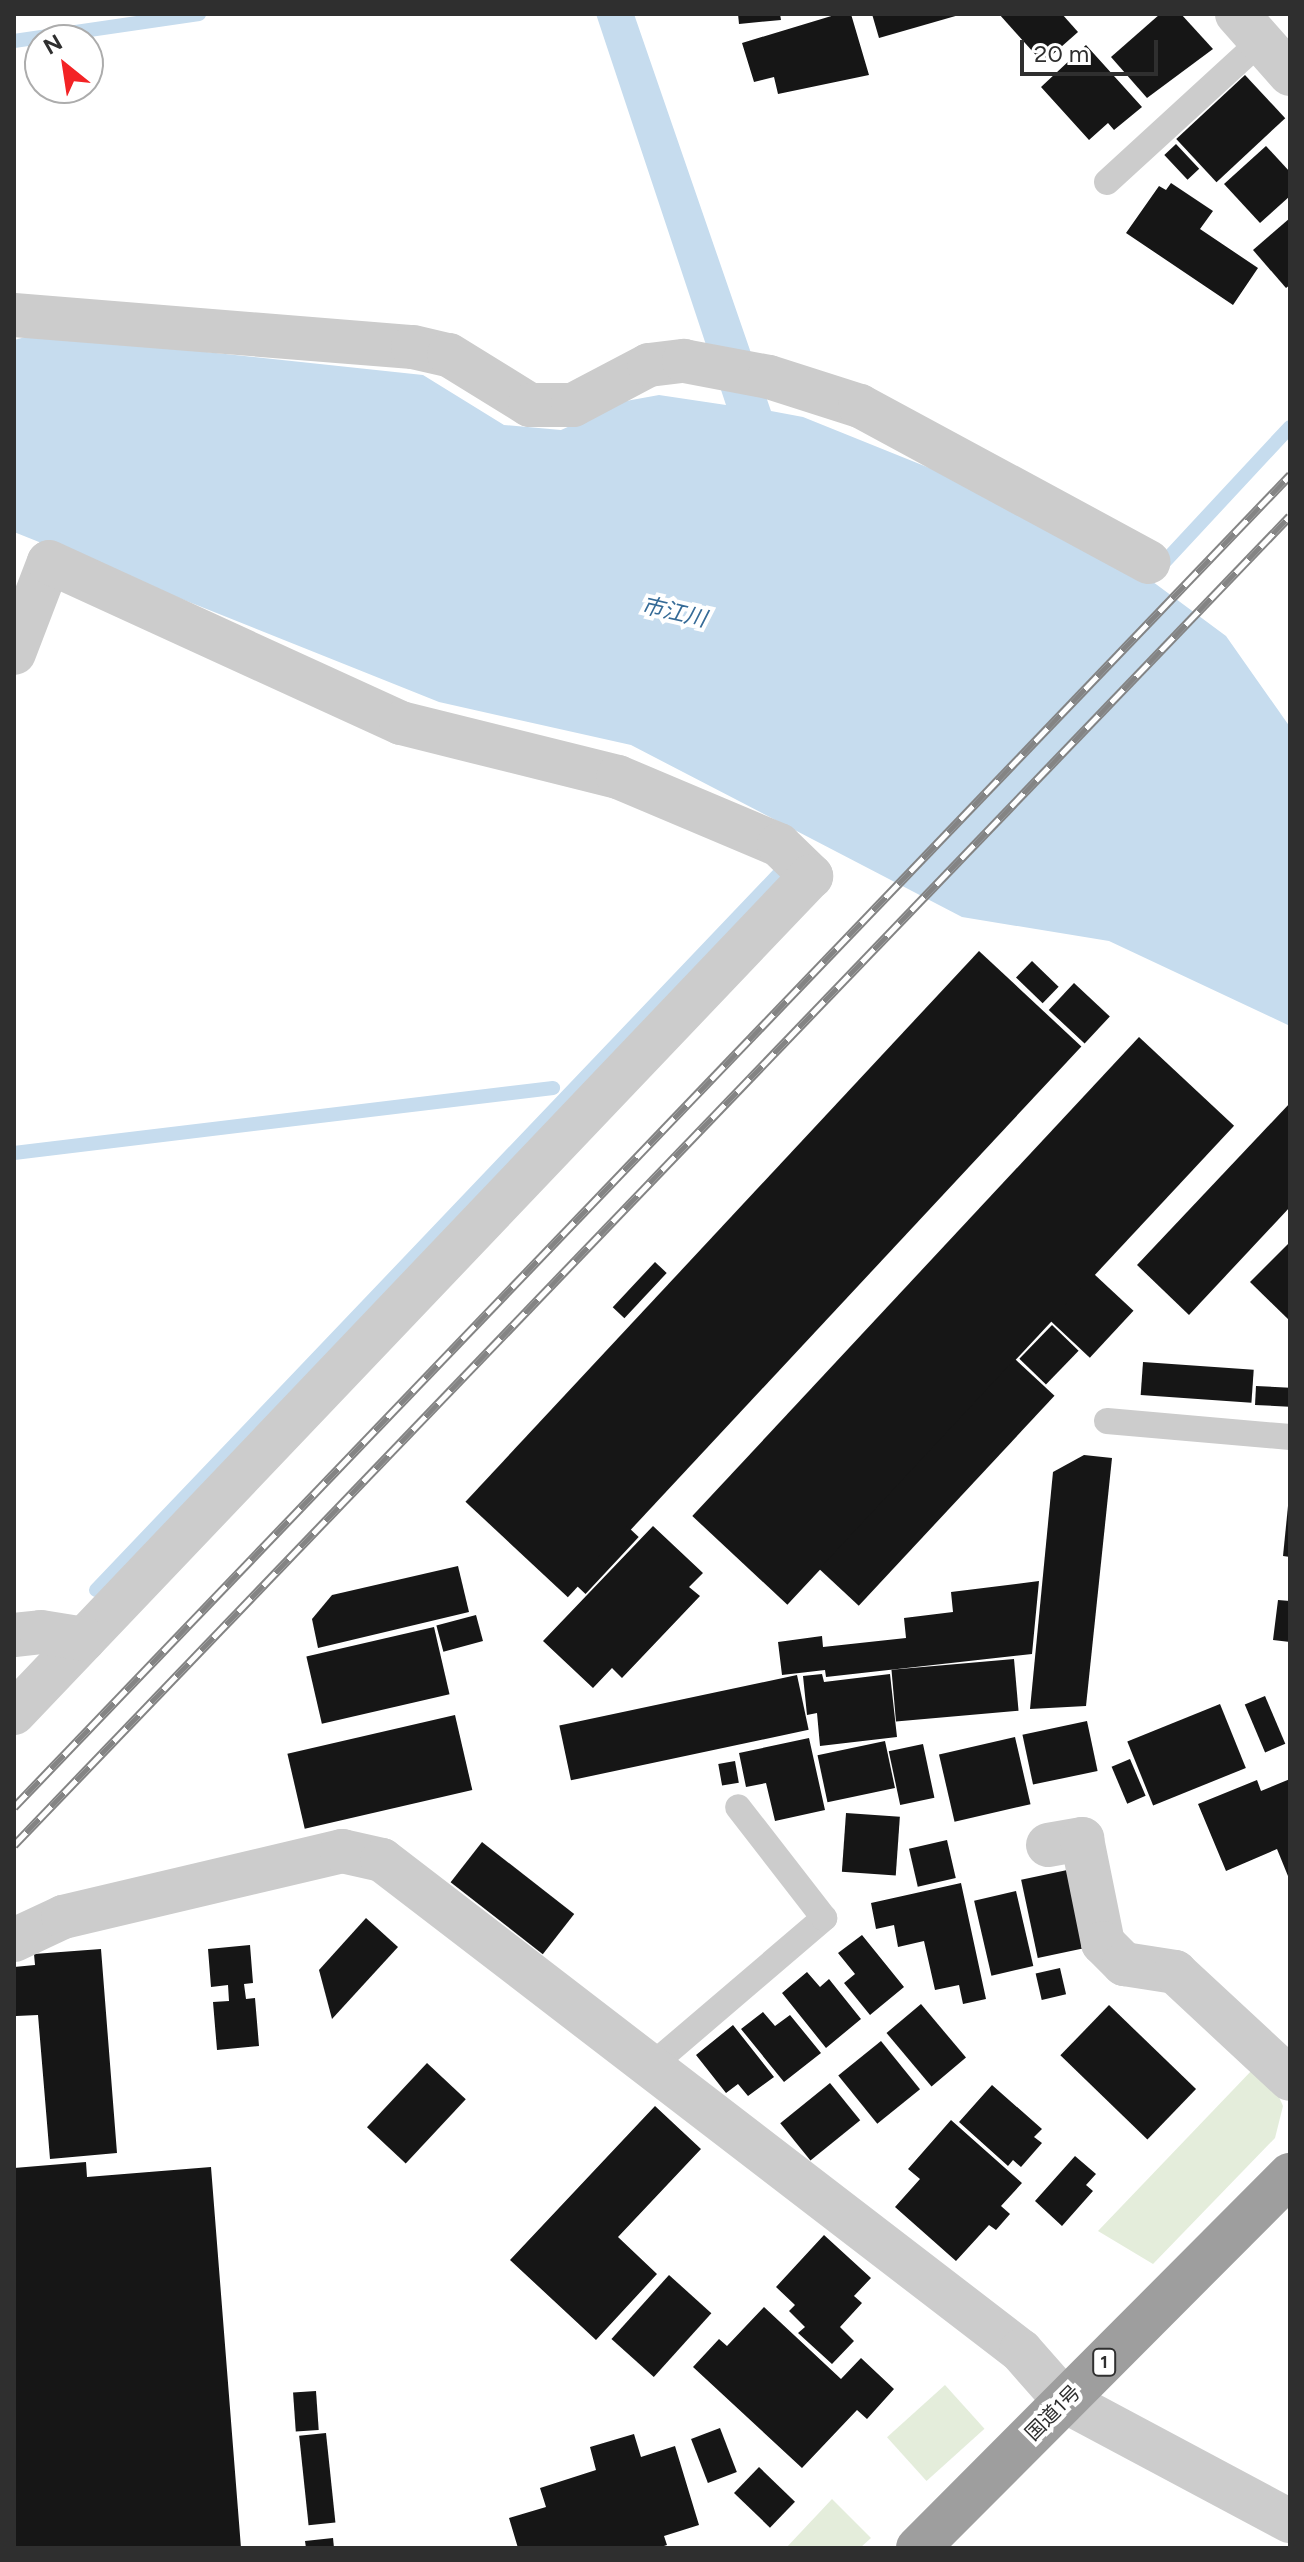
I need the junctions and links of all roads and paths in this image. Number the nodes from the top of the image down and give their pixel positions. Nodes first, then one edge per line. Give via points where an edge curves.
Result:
1 (1249, 28) edge
2 (1290, 74) edge
3 (1107, 182) dead end
4 (14, 315) edge
5 (1149, 562) dead end
6 (14, 653) edge
7 (1107, 1421) dead end
8 (1290, 1437) edge
9 (14, 1635) edge
10 (84, 1639) junction
11 (14, 1713) edge
12 (738, 1807) dead end
13 (1048, 1845) dead end
14 (14, 1940) edge
15 (651, 2066) junction
16 (1290, 2079) edge
17 (1290, 2175) edge
18 (1065, 2401) junction
19 (1290, 2521) edge
20 (918, 2548) edge

1 - 2 street
1 - 3 lane
4 - 5 street via 413,347 449,355 530,405 573,405 649,365 702,365 769,377 860,406
6 - 10 street via 49,562 401,723 618,777 779,845 811,876
7 - 8 lane
9 - 10 street via 41,1632
10 - 11 street
12 - 15 lane via 824,1918
13 - 16 street via 1082,1839 1103,1943 1124,1964 1175,1972
14 - 15 street via 63,1917 342,1851 382,1860
15 - 18 street via 1021,2351
17 - 18 highway, 国道1号 / 1
18 - 19 street
18 - 20 highway, 国道1号 / 1

